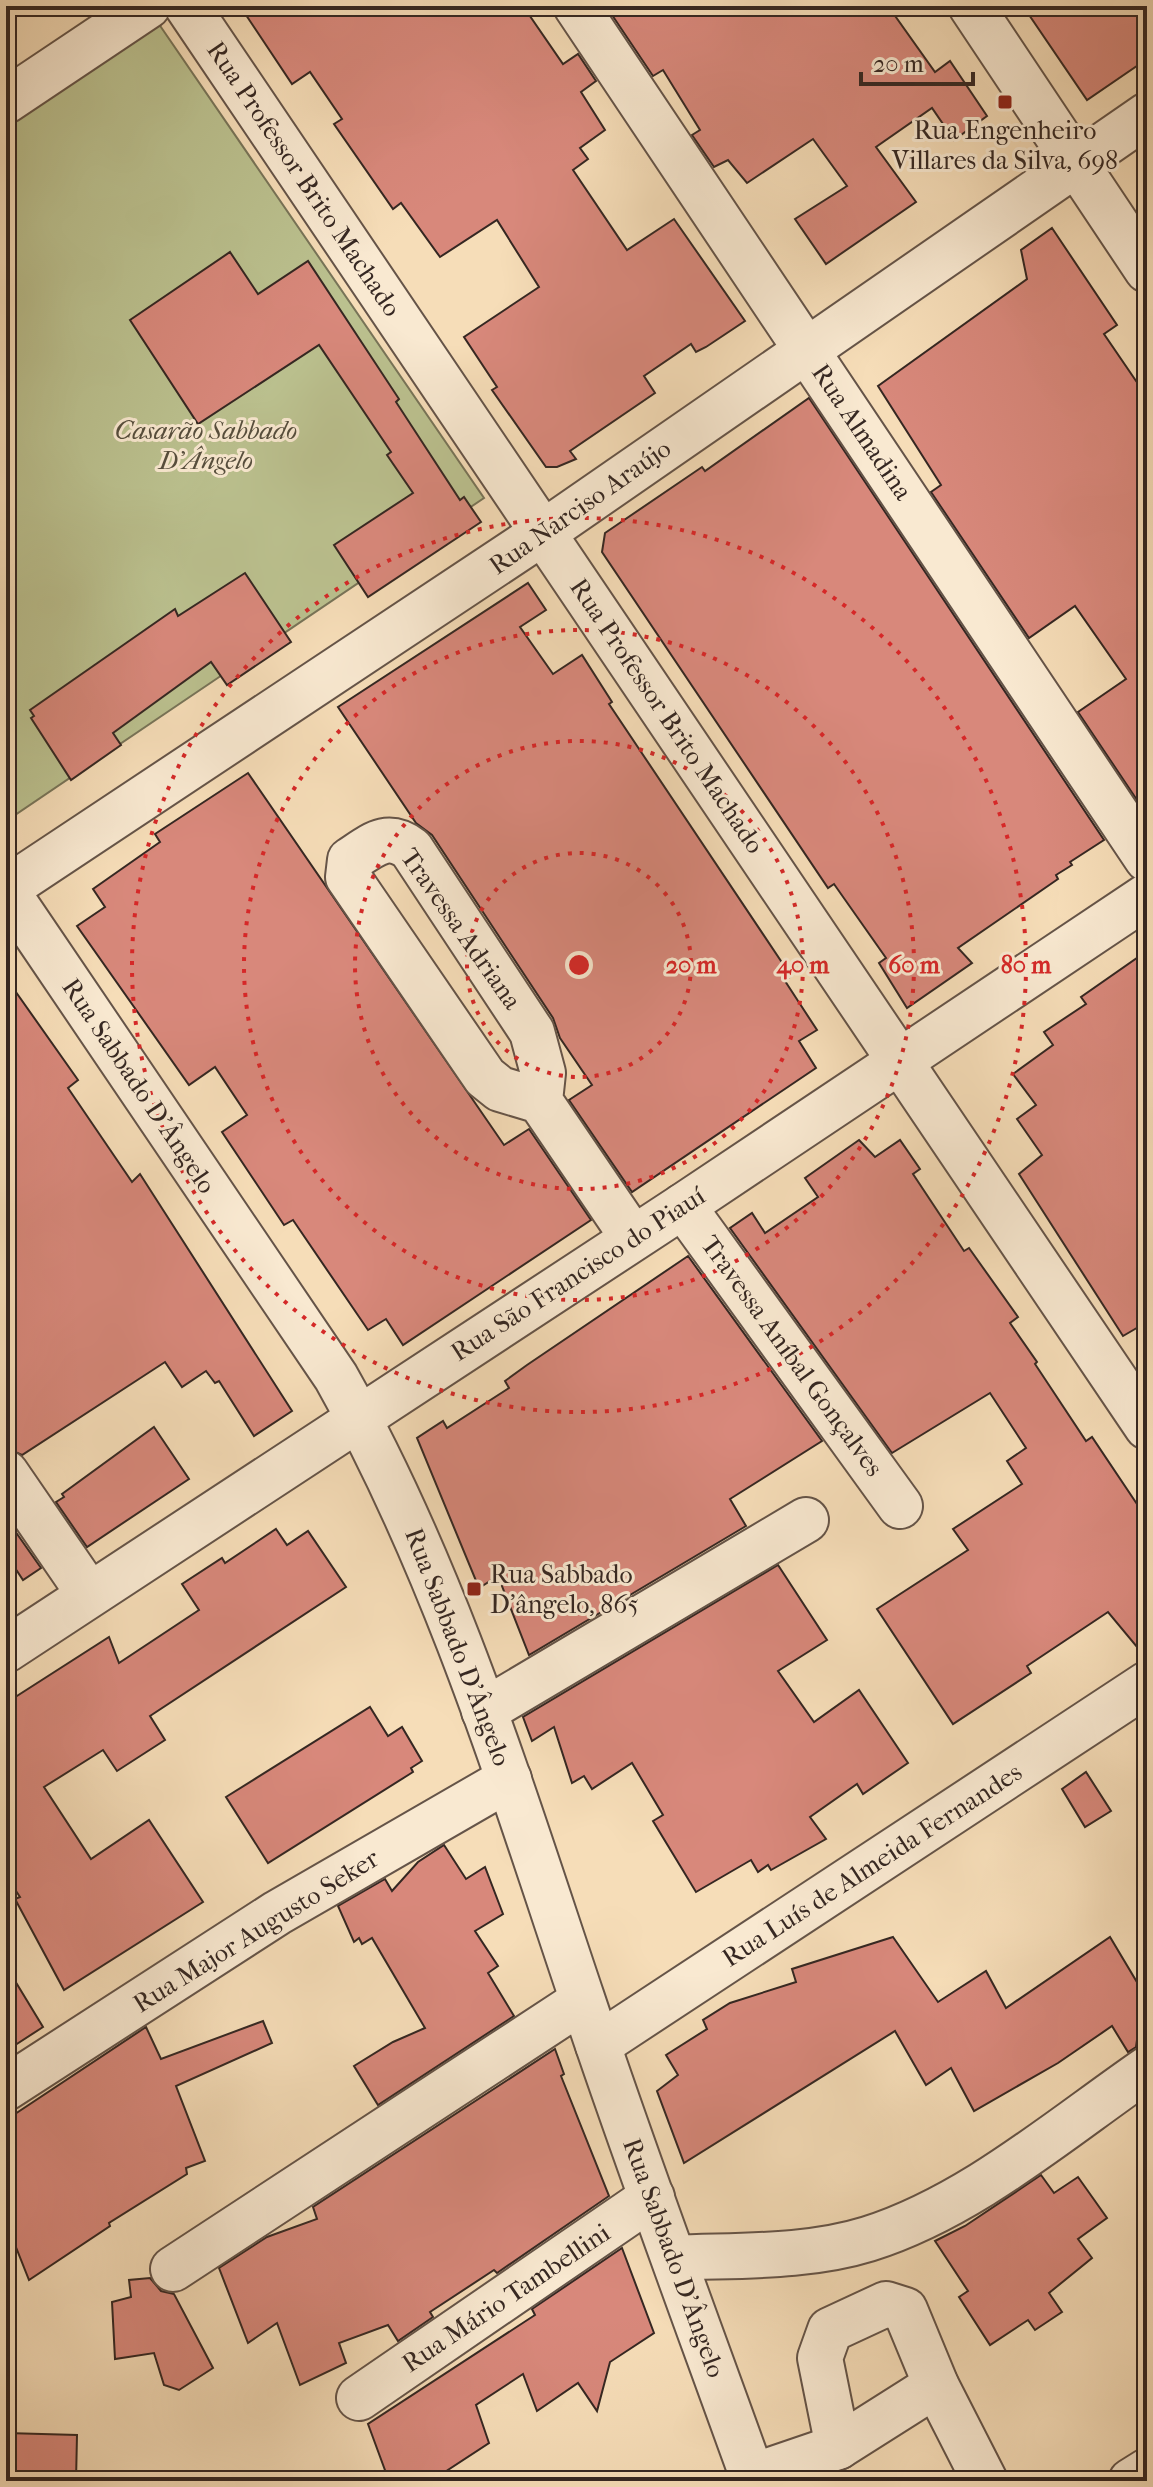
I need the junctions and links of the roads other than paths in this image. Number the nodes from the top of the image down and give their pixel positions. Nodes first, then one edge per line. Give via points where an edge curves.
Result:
1 (148, 6) edge
2 (187, 6) edge
3 (576, 6) edge
4 (971, 6) edge
5 (6, 101) edge
6 (1147, 115) edge
7 (1078, 163) junction
8 (1147, 270) edge
9 (806, 349) junction
10 (544, 532) junction
11 (1147, 859) edge
12 (6, 889) edge
13 (1147, 896) edge
14 (899, 1062) junction
15 (540, 1101) junction
16 (683, 1206) junction
17 (633, 1238) junction
18 (359, 1417) junction
19 (1147, 1427) edge
20 (6, 1473) edge
21 (900, 1506) dead end
22 (806, 1520) dead end
23 (89, 1594) junction
24 (6, 1650) edge
25 (1147, 1684) edge
26 (484, 1711) junction
27 (509, 1779) junction
28 (582, 2001) junction
29 (598, 2045) junction
30 (1147, 2069) edge
31 (6, 2088) edge
32 (652, 2197) junction
33 (674, 2258) junction
34 (173, 2269) dead end
35 (936, 2385) junction
36 (359, 2398) dead end
37 (838, 2447) junction
38 (1147, 2471) edge
39 (753, 2479) edge
40 (985, 2481) edge
41 (1131, 2481) edge

1 - 5 street
2 - 10 street, Rua Professor Brito Machado
3 - 9 street, Rua Almadina
4 - 7 street
6 - 7 street, Rua Narciso Araújo
7 - 8 street
7 - 9 street, Rua Narciso Araújo
9 - 10 street, Rua Narciso Araújo
9 - 11 street, Rua Almadina
10 - 12 street, Rua Narciso Araújo
10 - 14 street, Rua Professor Brito Machado
12 - 18 street, Rua Sabbado D'Ângelo
13 - 14 street, Rua São Francisco do Piauí
14 - 16 street, Rua São Francisco do Piauí
14 - 19 street, Rua Professor Brito Machado
15 - 15 street, Travessa Adriana via 500,1089 485,1077 348,877 350,860 390,838 411,849 532,1032 543,1073
15 - 17 street
16 - 17 street, Rua São Francisco do Piauí
16 - 21 street, Travessa Aníbal Gonçalves
17 - 18 street, Rua São Francisco do Piauí
18 - 23 street, Rua São Francisco do Piauí
18 - 26 street, Rua Sabbado D'Ângelo via 426,1557
20 - 23 street
22 - 26 street
23 - 24 street, Rua São Francisco do Piauí
25 - 29 street, Rua Luís de Almeida Fernandes
26 - 27 street, Rua Sabbado D'Ângelo
27 - 28 street, Rua Sabbado D'Ângelo
27 - 31 street, Rua Major Augusto Seker via 277,1913
28 - 29 street, Rua Sabbado D'Ângelo
28 - 34 street
29 - 32 street, Rua Sabbado D'Ângelo
30 - 33 street via 987,2180 928,2214 867,2239 815,2250
32 - 33 street, Rua Sabbado D'Ângelo
32 - 36 street, Rua Mário Tambellini
33 - 39 street, Rua Sabbado D'Ângelo
35 - 37 street
35 - 37 street via 905,2310 886,2304 830,2330 820,2358
35 - 40 street
37 - 39 street
38 - 41 street

